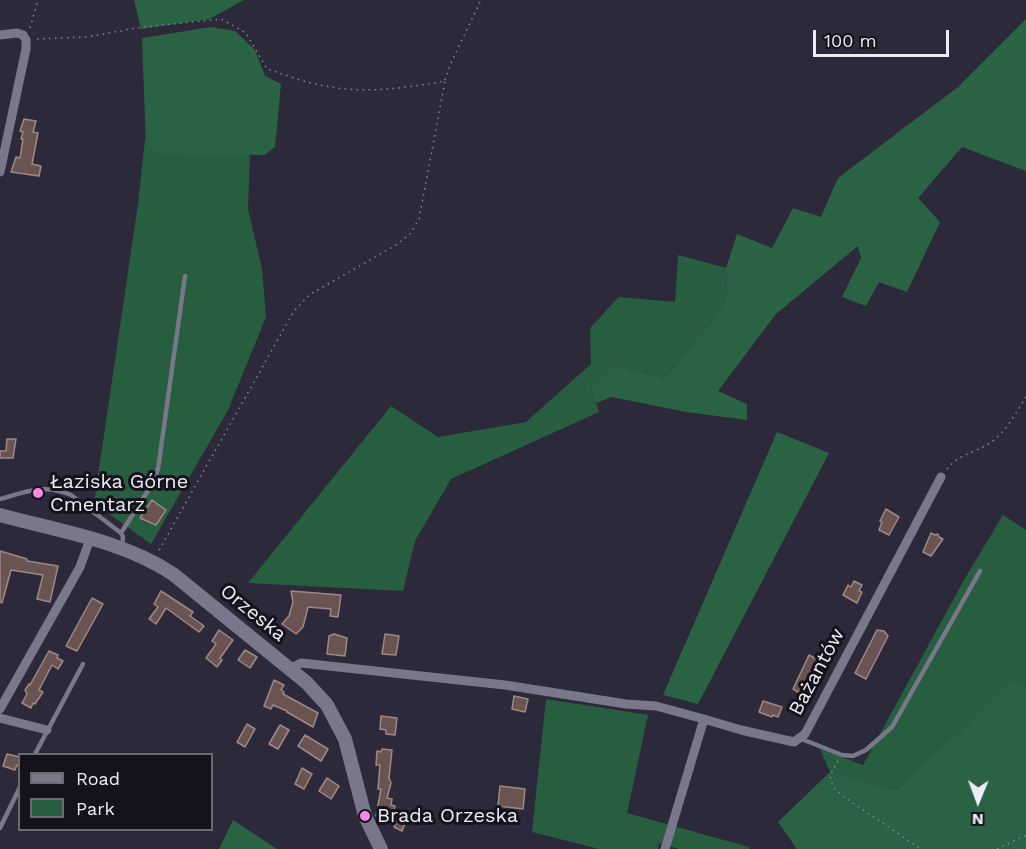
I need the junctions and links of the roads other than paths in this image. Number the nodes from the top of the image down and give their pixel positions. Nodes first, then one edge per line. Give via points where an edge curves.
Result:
1 (0, 35) edge
2 (0, 172) edge
3 (185, 276) dead end
4 (941, 477) road end
5 (0, 499) edge
6 (0, 515) edge
7 (90, 539) junction
8 (122, 541) junction
9 (980, 571) dead end
10 (83, 664) dead end
11 (290, 669) junction
12 (0, 709) edge
13 (0, 718) edge
14 (704, 719) junction
15 (47, 730) junction
16 (799, 738) junction
17 (36, 753) edge
18 (18, 791) edge
19 (0, 828) edge
20 (381, 849) edge
21 (665, 849) edge

1 - 2 street via 17,33 26,40
3 - 8 lane via 158,469
4 - 16 street, Bażantów via 805,734
5 - 8 lane via 52,488 71,495
6 - 7 street, Orzeska
7 - 8 street, Orzeska
7 - 12 street via 80,567
8 - 11 street, Orzeska via 173,574
9 - 16 lane via 892,727 853,756
10 - 15 lane
11 - 14 street, Bażantów via 301,663 505,685 656,706
11 - 20 street, Orzeska via 318,694 340,727 350,750 365,816
13 - 15 street
14 - 16 street, Bażantów via 778,739 794,742
14 - 21 street
15 - 17 lane
18 - 19 lane

